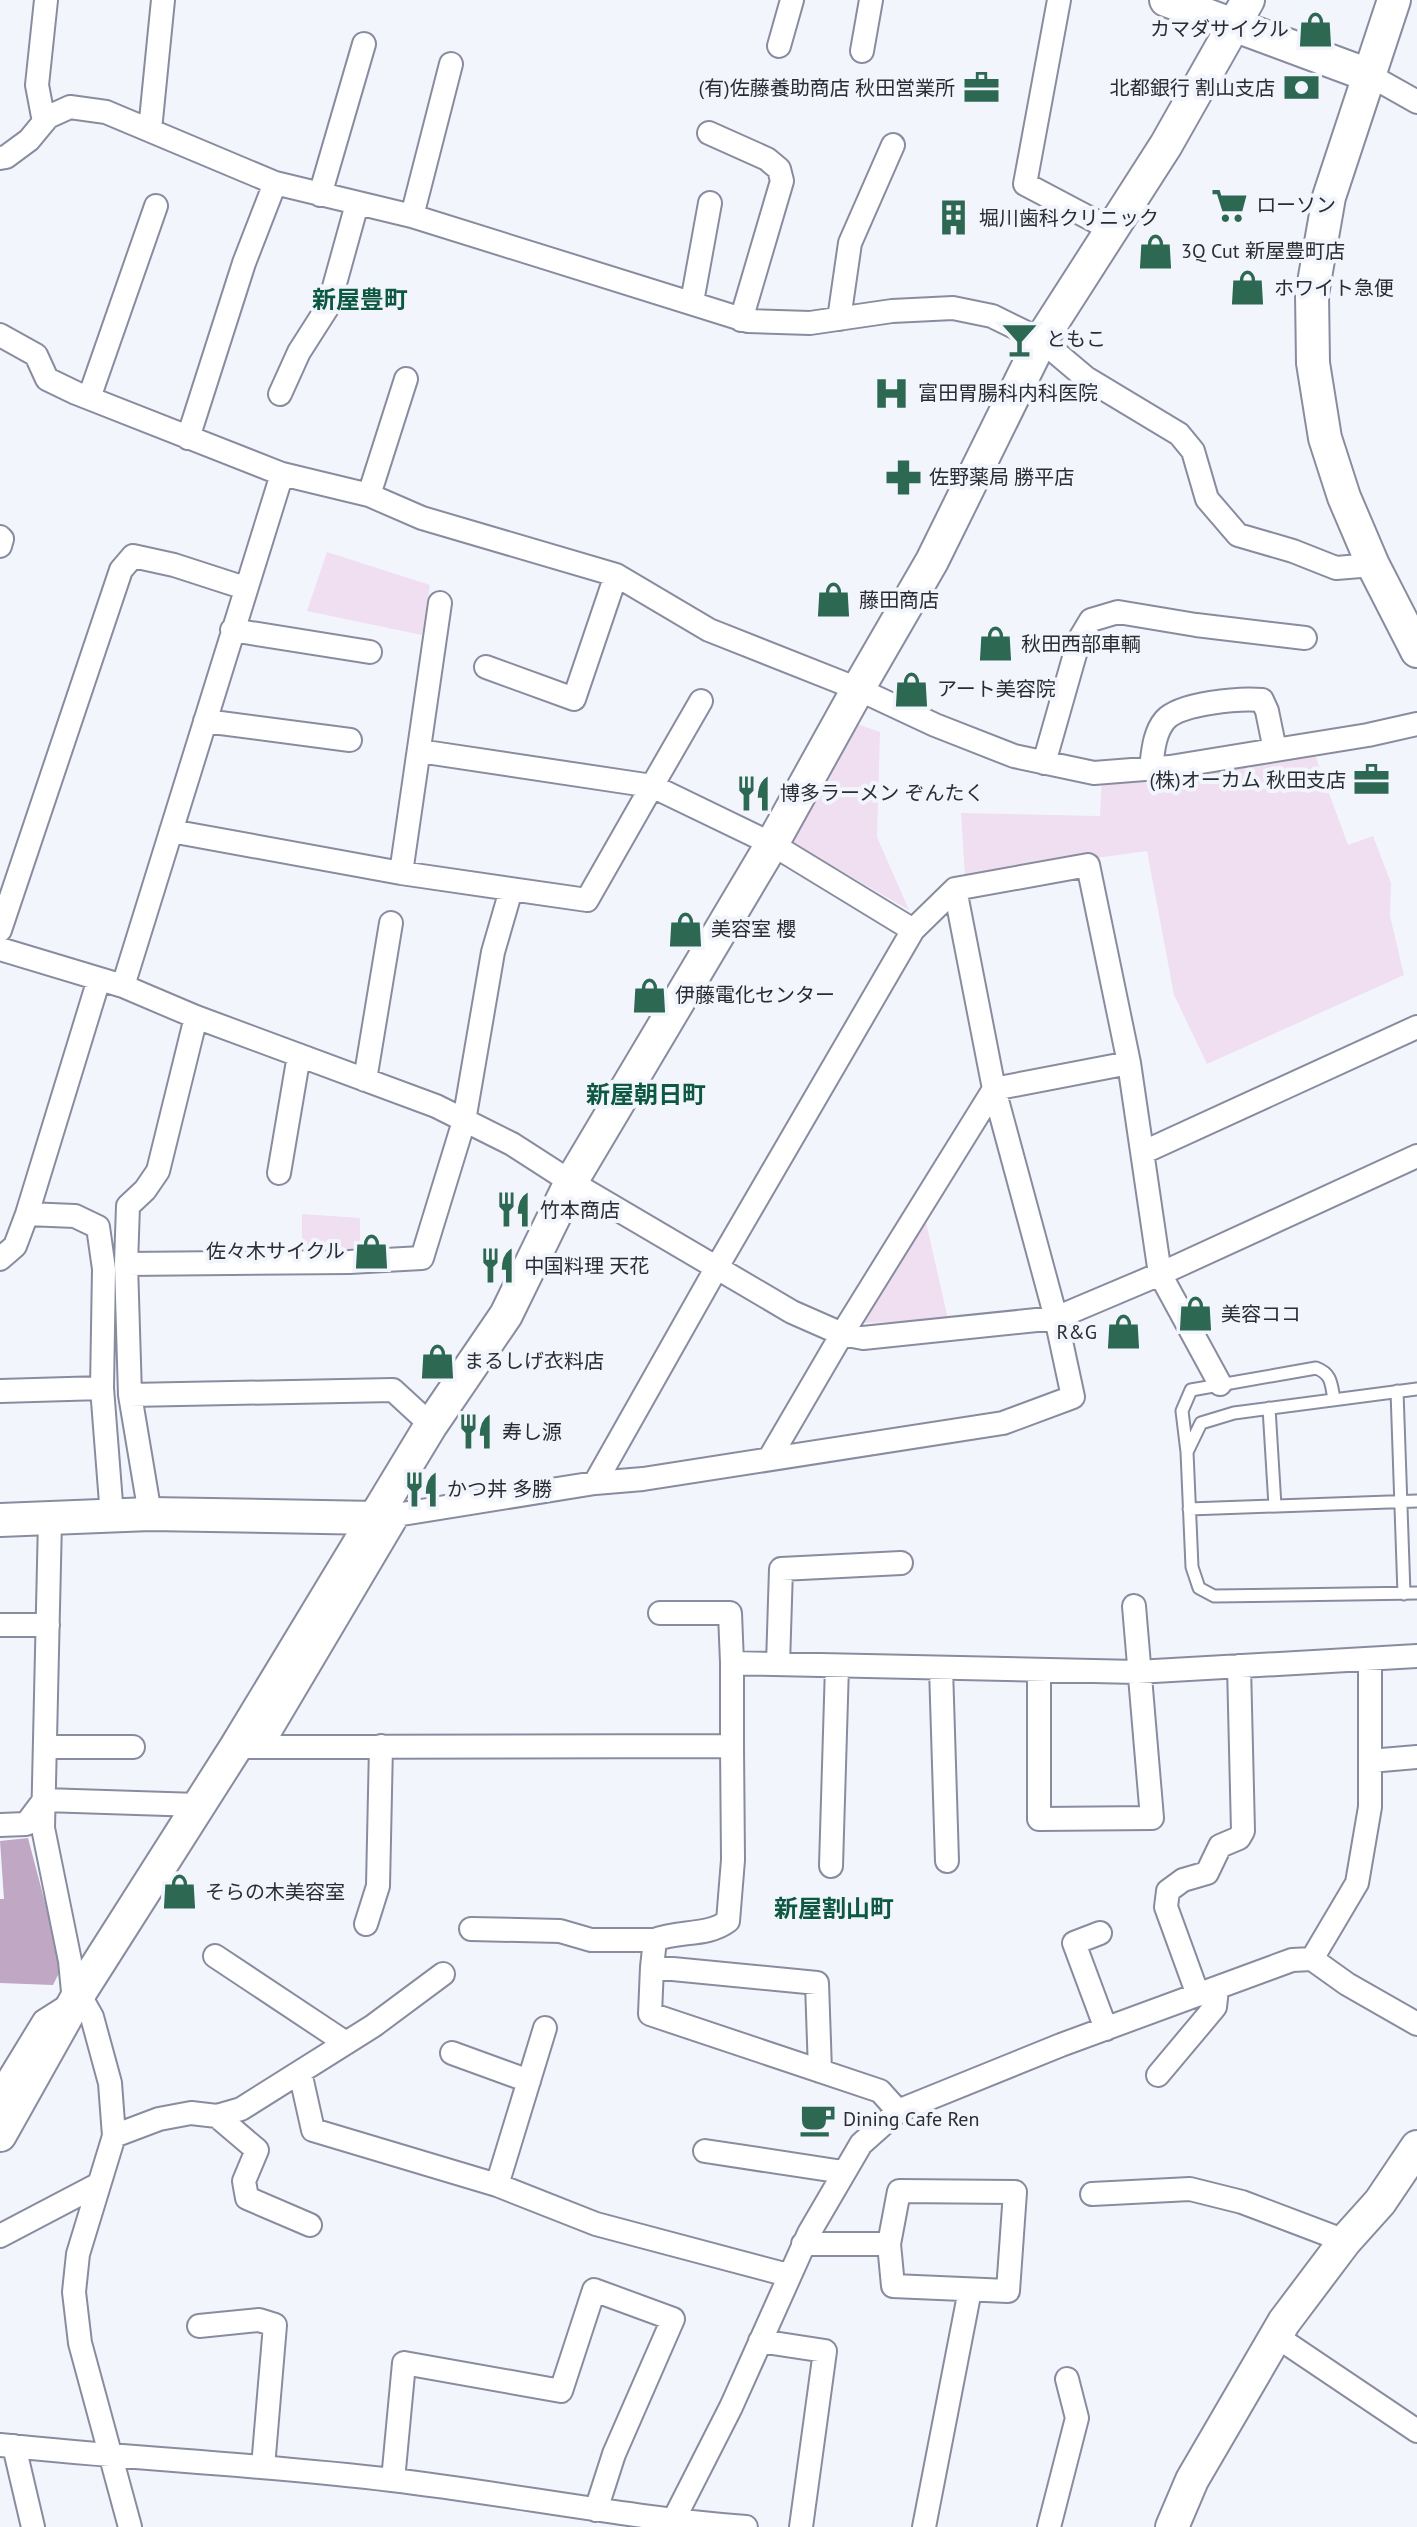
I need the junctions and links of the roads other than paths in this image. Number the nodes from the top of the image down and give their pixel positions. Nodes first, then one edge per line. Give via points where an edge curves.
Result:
1 (46, 0) edge
2 (163, 0) edge
3 (792, 0) edge
4 (871, 0) edge
5 (1059, 0) edge
6 (1166, 0) edge
7 (1394, 0) edge
8 (1241, 12) edge
9 (364, 44) dead end
10 (779, 46) dead end
11 (862, 51) dead end
12 (451, 64) dead end
13 (1371, 76) junction
14 (1417, 102) edge
15 (44, 122) junction
16 (150, 130) junction
17 (709, 133) dead end
18 (893, 145) dead end
19 (0, 158) edge
20 (275, 183) junction
21 (320, 195) junction
22 (710, 203) dead end
23 (357, 204) junction
24 (156, 206) dead end
25 (412, 216) junction
26 (1112, 230) junction
27 (692, 302) junction
28 (839, 319) junction
29 (741, 320) junction
30 (0, 335) edge
31 (1041, 340) junction
32 (406, 379) dead end
33 (280, 394) dead end
34 (89, 398) junction
35 (188, 438) junction
36 (282, 474) junction
37 (369, 495) junction
38 (0, 537) edge
39 (0, 546) edge
40 (1373, 565) junction
41 (616, 575) junction
42 (245, 588) junction
43 (440, 603) dead end
44 (232, 630) junction
45 (1305, 638) dead end
46 (1417, 651) edge
47 (370, 652) dead end
48 (486, 667) dead end
49 (858, 689) junction
50 (701, 701) dead end
51 (205, 721) junction
52 (1417, 724) edge
53 (350, 740) dead end
54 (1275, 750) junction
55 (419, 751) junction
56 (1044, 763) junction
57 (1151, 768) junction
58 (652, 786) junction
59 (171, 831) junction
60 (772, 844) junction
61 (401, 873) junction
62 (955, 889) junction
63 (511, 890) junction
64 (391, 923) dead end
65 (0, 930) edge
66 (913, 930) junction
67 (0, 949) edge
68 (99, 979) junction
69 (123, 986) junction
70 (196, 1017) junction
71 (1417, 1027) edge
72 (299, 1055) junction
73 (1129, 1063) junction
74 (365, 1080) junction
75 (994, 1089) junction
76 (464, 1121) junction
77 (1144, 1152) junction
78 (1417, 1156) edge
79 (279, 1173) dead end
80 (571, 1182) junction
81 (27, 1214) junction
82 (0, 1259) edge
83 (126, 1264) junction
84 (717, 1267) junction
85 (1160, 1274) junction
86 (1056, 1318) junction
87 (842, 1334) junction
88 (1220, 1384) junction
89 (102, 1388) junction
90 (1417, 1389) edge
91 (0, 1391) edge
92 (1397, 1391) junction
93 (130, 1395) junction
94 (1334, 1399) junction
95 (1269, 1408) junction
96 (431, 1425) junction
97 (1187, 1452) junction
98 (769, 1459) junction
99 (595, 1483) junction
100 (1417, 1501) edge
101 (1401, 1502) junction
102 (1275, 1506) junction
103 (1189, 1509) junction
104 (150, 1514) junction
105 (112, 1516) junction
106 (388, 1516) junction
107 (0, 1520) edge
108 (50, 1520) junction
109 (901, 1563) dead end
110 (1417, 1593) edge
111 (1404, 1594) junction
112 (1134, 1606) dead end
113 (660, 1613) dead end
114 (0, 1625) edge
115 (48, 1625) junction
116 (1417, 1656) edge
117 (1370, 1659) junction
118 (732, 1663) junction
119 (778, 1664) junction
120 (837, 1666) junction
121 (1239, 1666) junction
122 (941, 1668) junction
123 (1039, 1670) junction
124 (1137, 1672) junction
125 (381, 1746) junction
126 (732, 1746) junction
127 (46, 1747) junction
128 (133, 1747) dead end
129 (249, 1747) junction
130 (1417, 1757) edge
131 (1370, 1761) junction
132 (44, 1800) junction
133 (198, 1805) junction
134 (0, 1825) edge
135 (947, 1861) dead end
136 (831, 1866) dead end
137 (366, 1924) dead end
138 (471, 1929) dead end
139 (1100, 1933) dead end
140 (655, 1940) junction
141 (215, 1956) dead end
142 (1312, 1959) junction
143 (652, 1967) junction
144 (443, 1974) dead end
145 (1208, 1992) junction
146 (76, 1998) junction
147 (1417, 2024) edge
148 (545, 2028) dead end
149 (1106, 2029) junction
150 (346, 2043) junction
151 (452, 2053) dead end
152 (820, 2071) junction
153 (300, 2072) junction
154 (1158, 2075) dead end
155 (529, 2081) junction
156 (0, 2093) edge
157 (898, 2111) junction
158 (217, 2116) junction
159 (0, 2135) edge
160 (114, 2136) junction
161 (1417, 2147) edge
162 (705, 2151) dead end
163 (843, 2172) junction
164 (99, 2184) junction
165 (497, 2185) junction
166 (1092, 2194) dead end
167 (310, 2225) dead end
168 (0, 2236) edge
169 (1345, 2241) junction
170 (803, 2244) junction
171 (889, 2244) junction
172 (788, 2275) junction
173 (970, 2290) junction
174 (199, 2326) dead end
175 (1276, 2336) junction
176 (760, 2341) junction
177 (1067, 2379) dead end
178 (1417, 2431) edge
179 (7, 2445) edge
180 (111, 2455) junction
181 (263, 2467) junction
182 (393, 2480) junction
183 (596, 2510) junction
184 (672, 2524) edge
185 (33, 2527) edge
186 (130, 2527) edge
187 (746, 2527) edge
188 (801, 2527) edge
189 (924, 2527) edge
190 (1049, 2527) edge
191 (1172, 2527) edge

1 - 15 street via 37,85
2 - 16 street
3 - 10 street
4 - 11 street
5 - 26 street via 1025,184
6 - 8 street
7 - 13 street
8 - 13 street
8 - 26 street
9 - 21 street
12 - 25 street
13 - 14 street
13 - 40 street via 1329,197 1312,294 1313,363 1325,438
15 - 16 street via 70,107 106,112
15 - 19 street via 29,140
16 - 20 street
17 - 29 street via 767,159 779,169 782,181
18 - 28 street via 850,243
20 - 21 street
20 - 35 street
21 - 23 street
22 - 27 street
23 - 25 street
23 - 33 street via 329,305
24 - 34 street
25 - 27 street
26 - 31 street
27 - 29 street
28 - 29 street
28 - 31 street via 953,308 992,316
30 - 34 street via 36,355 47,379
31 - 40 street via 1086,378 1179,434 1193,451 1207,499 1238,535 1336,568
31 - 49 street via 932,561
32 - 37 street
34 - 35 street
35 - 36 street
36 - 37 street
36 - 42 street
37 - 41 street via 422,518
38 - 39 street
40 - 46 street
41 - 48 street via 574,699
41 - 49 street via 709,630
42 - 44 street
42 - 65 street via 133,556 121,570
43 - 55 street
44 - 47 street
44 - 51 street
45 - 56 street via 1118,612 1091,620 1079,640
49 - 56 street via 935,725
49 - 60 street
50 - 58 street
51 - 53 street
51 - 59 street
52 - 54 street
54 - 57 street
54 - 57 street via 1262,700 1181,708 1165,720 1154,743
55 - 58 street
55 - 61 street
56 - 57 street via 1094,773
58 - 60 street
58 - 63 street via 587,900
59 - 61 street
59 - 69 street
60 - 66 street
60 - 80 street
61 - 63 street
62 - 66 street
62 - 73 street via 1088,865
62 - 75 street
63 - 76 street via 493,952
64 - 74 street
66 - 84 street
67 - 68 street
68 - 69 street
68 - 81 street
69 - 70 street
70 - 72 street
70 - 83 street via 158,1171 128,1206
71 - 77 street
72 - 74 street
72 - 79 street
73 - 75 street
73 - 77 street
74 - 76 street
75 - 86 street
75 - 87 street
76 - 80 street
76 - 83 street via 422,1258
77 - 85 street
78 - 85 street
80 - 84 street
80 - 96 street via 506,1315
81 - 82 street via 15,1246
81 - 89 street via 75,1216 98,1227 104,1269
83 - 93 street
84 - 87 street via 792,1312
84 - 99 street
85 - 86 street
85 - 88 street
86 - 87 street via 863,1338
86 - 98 street via 1073,1397 1003,1423
87 - 98 street
88 - 94 lane via 1316,1368 1326,1372
88 - 97 lane via 1191,1390 1182,1411
89 - 91 street
89 - 105 street
90 - 92 lane
92 - 94 lane
92 - 101 lane
93 - 96 street via 393,1390
93 - 104 street
94 - 95 lane
95 - 97 lane via 1201,1423
95 - 102 lane
96 - 106 street
97 - 103 lane
98 - 99 street
99 - 106 street
100 - 101 lane
101 - 102 lane
101 - 111 lane
102 - 103 lane
103 - 111 lane via 1192,1567 1199,1588 1214,1596
104 - 105 street
104 - 106 street
105 - 108 street
106 - 129 street
107 - 108 street
108 - 115 street
109 - 119 street via 781,1569
110 - 111 lane
112 - 124 street
113 - 118 street via 730,1613
114 - 115 street
115 - 127 street
116 - 117 street
117 - 121 street
117 - 131 street
118 - 119 street
118 - 126 street
119 - 120 street
120 - 122 street
120 - 136 street
121 - 124 street
121 - 145 street via 1243,1831 1220,1846 1207,1873 1168,1891 1166,1907
122 - 123 street
122 - 135 street
123 - 124 street
123 - 124 street via 1039,1819 1152,1818
125 - 126 street
125 - 129 street
125 - 137 street via 378,1886
126 - 140 street via 728,1921 718,1929
127 - 128 street
127 - 132 street
129 - 133 street
130 - 131 street
131 - 142 street via 1370,1807 1357,1883
132 - 133 street
132 - 134 street via 26,1824
132 - 146 street via 45,1841
133 - 146 street
138 - 140 street
139 - 149 street via 1074,1943
140 - 143 street
141 - 150 street
142 - 145 street via 1292,1960
142 - 147 street
143 - 152 street via 650,2014
143 - 152 street via 817,1983
144 - 150 street
145 - 149 street
145 - 154 street via 1215,2007
146 - 156 street via 44,2021
146 - 159 street
146 - 160 street via 92,2017 110,2083
148 - 155 street
149 - 157 street
150 - 153 street
151 - 155 street
152 - 157 street via 880,2091
153 - 158 street via 241,2109
153 - 165 street via 313,2130
155 - 165 street
157 - 163 street via 861,2144
158 - 160 street via 191,2113 159,2119
158 - 167 street via 257,2150 244,2181 247,2198
160 - 164 street
161 - 169 street via 1380,2202
162 - 163 street
163 - 170 street
164 - 168 street
164 - 180 street via 78,2254 74,2292 80,2343
165 - 172 street via 596,2224
166 - 169 street via 1190,2189 1242,2202
169 - 175 street
170 - 171 street
170 - 172 street
171 - 173 street via 893,2286
171 - 173 street via 899,2191 1015,2192 1008,2291
172 - 176 street
173 - 189 street
174 - 181 street via 259,2320 275,2325
175 - 178 street
175 - 191 street via 1192,2480
176 - 184 street
176 - 188 street via 825,2351
177 - 190 street via 1077,2418
179 - 180 street
179 - 185 street
180 - 181 street
180 - 186 street
181 - 182 street
182 - 183 street
182 - 183 street via 404,2363 561,2391 594,2290 673,2319 614,2454
183 - 184 street
184 - 187 street

